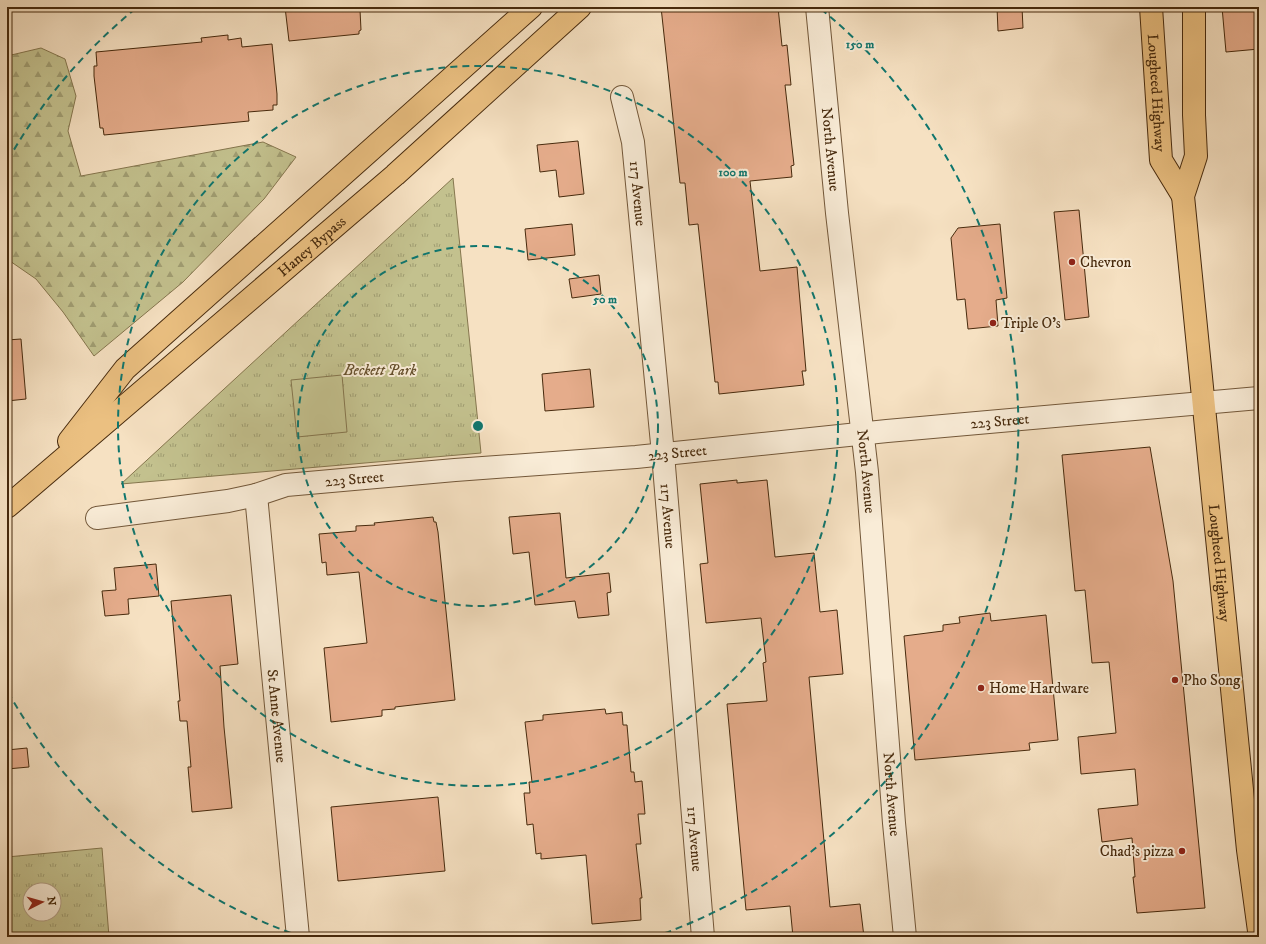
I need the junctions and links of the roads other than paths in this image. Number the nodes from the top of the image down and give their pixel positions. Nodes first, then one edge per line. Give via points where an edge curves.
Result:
1 (531, 7) edge
2 (580, 7) edge
3 (817, 7) edge
4 (1151, 7) edge
5 (1194, 7) edge
6 (622, 97) dead end
7 (1183, 196) junction
8 (1259, 398) edge
9 (1204, 404) junction
10 (862, 433) junction
11 (663, 454) junction
12 (38, 479) junction
13 (256, 495) junction
14 (7, 507) edge
15 (97, 518) dead end
16 (1259, 931) edge
17 (298, 937) edge
18 (703, 937) edge
19 (905, 937) edge

1 - 12 main road, Haney Bypass via 125,369
2 - 12 main road, Haney Bypass via 395,175
3 - 10 street, North Avenue
4 - 7 main road, Lougheed Highway via 1162,160
5 - 7 main road, Lougheed Highway via 1196,156
6 - 11 street, 117 Avenue via 632,142
7 - 9 main road, Lougheed Highway
8 - 9 street, 223 Street
9 - 10 street, 223 Street
9 - 16 main road, Lougheed Highway via 1248,850
10 - 11 street, 223 Street
10 - 19 street, North Avenue
11 - 13 street, 223 Street via 286,485
11 - 18 street, 117 Avenue
12 - 14 main road, Haney Bypass
13 - 15 street, 223 Street
13 - 17 street, St Anne Avenue

